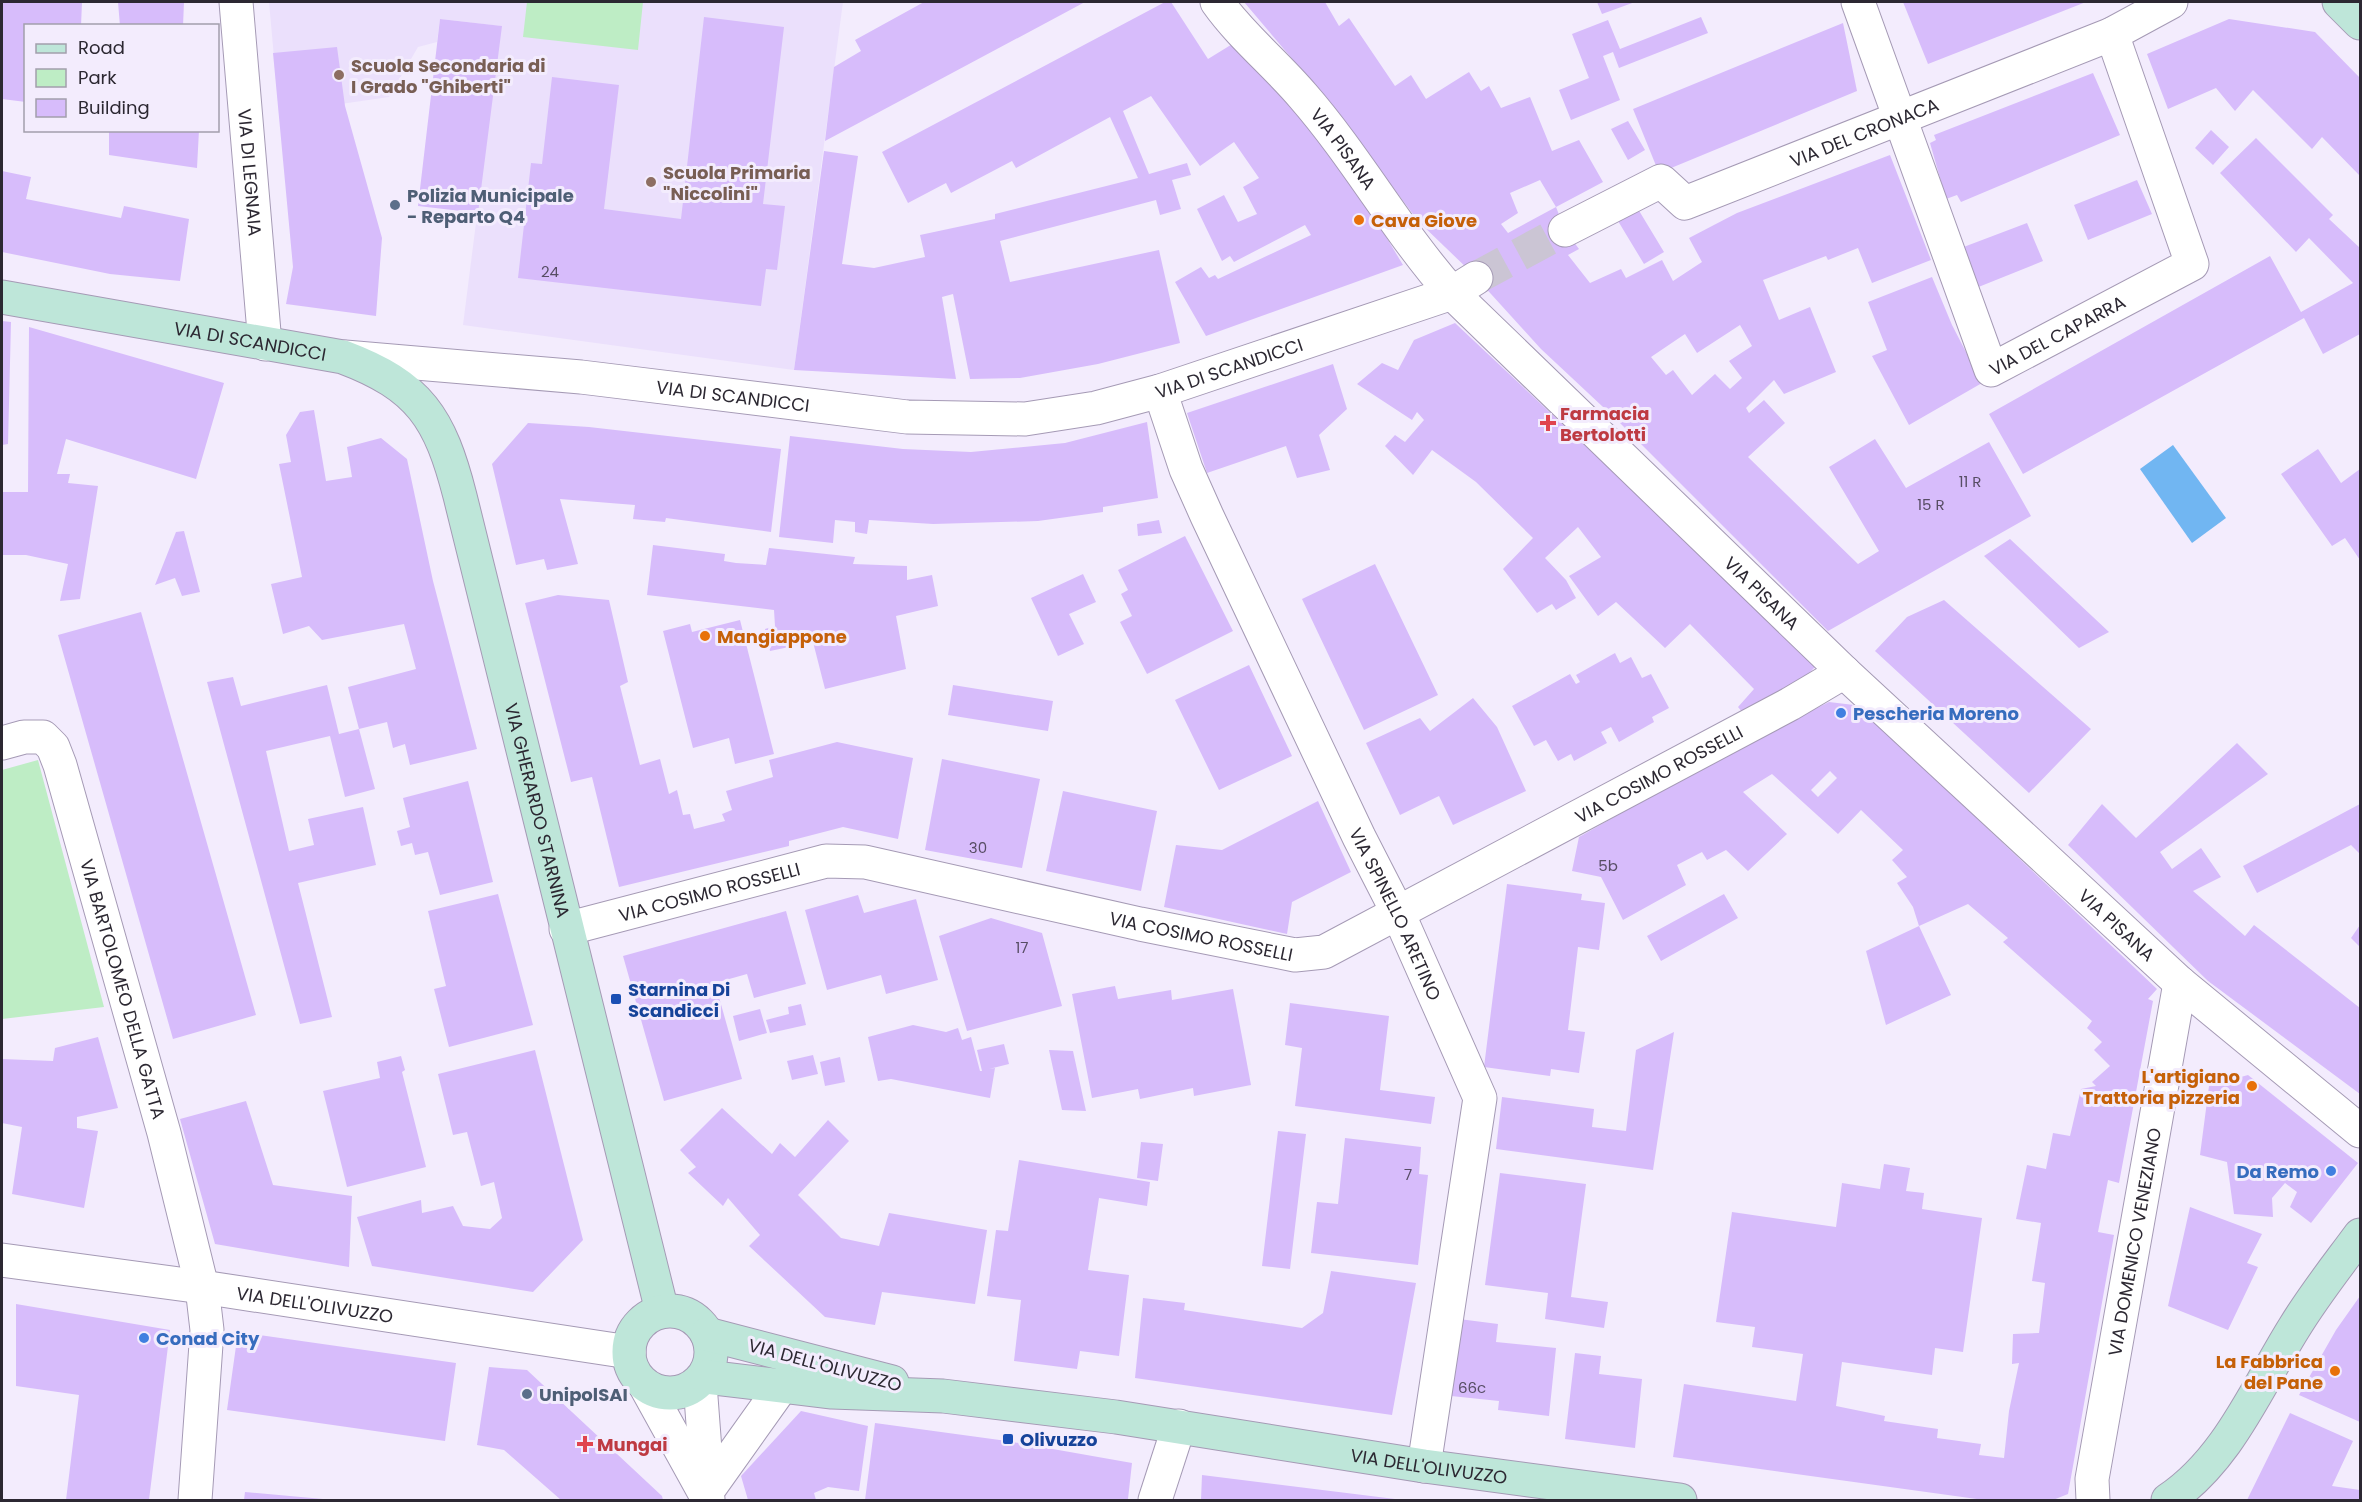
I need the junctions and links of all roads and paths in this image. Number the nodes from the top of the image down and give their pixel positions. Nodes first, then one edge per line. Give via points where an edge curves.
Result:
1 (237, 2) edge
2 (1217, 2) edge
3 (1858, 2) edge
4 (2171, 2) edge
5 (2339, 2) edge
6 (2361, 23) edge
7 (2112, 34) junction
8 (1898, 118) junction
9 (1564, 230) tunnel mouth
10 (1464, 286) junction
11 (2, 297) edge
12 (265, 344) junction
13 (344, 357) junction
14 (1160, 391) junction
15 (1844, 672) junction
16 (2, 743) edge
17 (1399, 915) junction
18 (566, 929) junction
19 (2180, 983) junction
20 (2361, 1131) edge
21 (2361, 1235) edge
22 (2, 1260) edge
23 (202, 1287) junction
24 (662, 1311) junction
25 (707, 1334) junction
26 (629, 1352) junction
27 (703, 1380) junction
28 (645, 1385) junction
29 (782, 1386) junction
30 (942, 1396) junction
31 (1179, 1426) junction
32 (1424, 1466) junction
33 (708, 1496) edge
34 (195, 1500) edge
35 (1155, 1500) edge
36 (1680, 1500) edge
37 (2092, 1500) edge
38 (2168, 1500) edge

1 - 12 street, VIA DI LEGNAIA
2 - 10 street, VIA PISANA via 1303,96 1355,161 1411,243
3 - 8 street, VIA DEL CAPARRA
4 - 7 street, VIA DEL CRONACA
5 - 6 street
7 - 8 street, VIA DEL CRONACA
7 - 8 street, VIA DEL CAPARRA via 2192,264 1991,370
8 - 9 street, VIA DEL CRONACA via 1686,203 1661,181
10 - 14 street, VIA DI SCANDICCI
10 - 15 street, VIA PISANA
11 - 12 street, VIA DI SCANDICCI
12 - 13 street, VIA DI SCANDICCI
13 - 14 street, VIA DI SCANDICCI via 581,377 862,413 954,420 1061,414
13 - 18 street, VIA GHERARDO STARNINA via 375,369 407,391 438,431 447,450
14 - 17 street, VIA SPINELLO ARETINO via 1186,470
15 - 17 street, VIA COSIMO ROSSELLI via 1790,705
15 - 19 street, VIA PISANA
16 - 23 street, VIA BARTOLOMEO DELLA GATTA via 43,737 53,747 60,765 164,1133
17 - 18 street, VIA COSIMO ROSSELLI via 1324,952 1304,956 865,862 826,861
17 - 32 street, VIA SPINELLO ARETINO via 1480,1098
18 - 24 street, VIA GHERARDO STARNINA
19 - 20 street, VIA PISANA
19 - 37 street, VIA DOMENICO VENEZIANO via 2092,1479
21 - 38 street via 2294,1327 2225,1442 2206,1467
22 - 23 street, VIA DELL'OLIVUZZO
23 - 26 street, VIA DELL'OLIVUZZO
23 - 34 street via 207,1330
24 - 25 street, VIA DELL'OLIVUZZO via 694,1318
24 - 26 street via 638,1326
25 - 27 street via 712,1353
25 - 30 street, VIA DELL'OLIVUZZO
26 - 28 street via 630,1364
27 - 28 street, VIA DELL'OLIVUZZO via 668,1394
27 - 29 street, VIA DELL'OLIVUZZO
27 - 33 street
28 - 33 street
29 - 30 street, VIA DELL'OLIVUZZO
29 - 33 street
30 - 31 street, VIA DELL'OLIVUZZO
31 - 32 street, VIA DELL'OLIVUZZO
31 - 35 street
32 - 36 street, VIA DELL'OLIVUZZO

